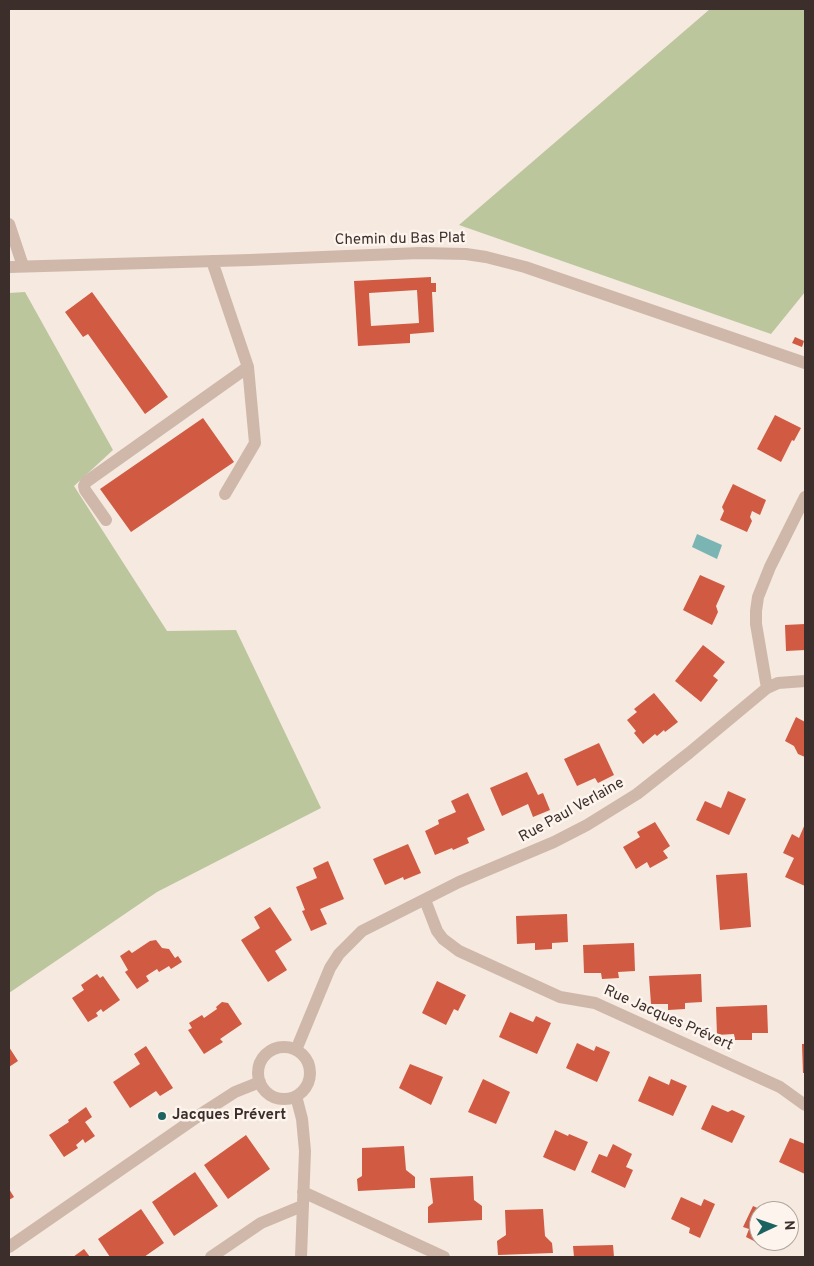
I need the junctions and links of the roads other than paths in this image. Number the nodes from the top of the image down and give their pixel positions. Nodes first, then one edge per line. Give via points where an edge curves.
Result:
1 (9, 224) edge
2 (212, 261) junction
3 (23, 266) junction
4 (9, 267) edge
5 (805, 362) edge
6 (248, 367) junction
7 (225, 494) dead end
8 (805, 497) edge
9 (106, 520) dead end
10 (805, 681) edge
11 (766, 688) junction
12 (425, 900) junction
13 (296, 1050) junction
14 (260, 1082) junction
15 (296, 1096) junction
16 (805, 1106) edge
17 (303, 1192) junction
18 (302, 1206) junction
19 (9, 1247) edge
20 (210, 1257) edge
21 (301, 1257) edge
22 (444, 1257) edge

1 - 3 street
2 - 3 street, Chemin du Bas Plat
2 - 5 street, Chemin du Bas Plat via 442,252 486,257 526,267
2 - 6 street
3 - 4 street, Chemin du Bas Plat
6 - 7 street via 255,443
6 - 9 street via 86,482 85,490
8 - 11 street via 758,597 756,624
10 - 11 street, Rue Paul Verlaine via 778,683
11 - 12 street, Rue Paul Verlaine via 689,753 615,809 554,842
12 - 13 street via 362,931 339,954
12 - 16 street, Rue Jacques Prévert via 437,931 458,951 560,997 596,1003 780,1087
13 - 14 street via 280,1047 267,1054 259,1067
13 - 15 street via 306,1059 310,1073 306,1086
14 - 15 street via 263,1089 275,1097
14 - 19 street via 235,1092 207,1110
15 - 17 street via 304,1134
17 - 18 street
17 - 22 street
18 - 20 street via 261,1223
18 - 21 street

